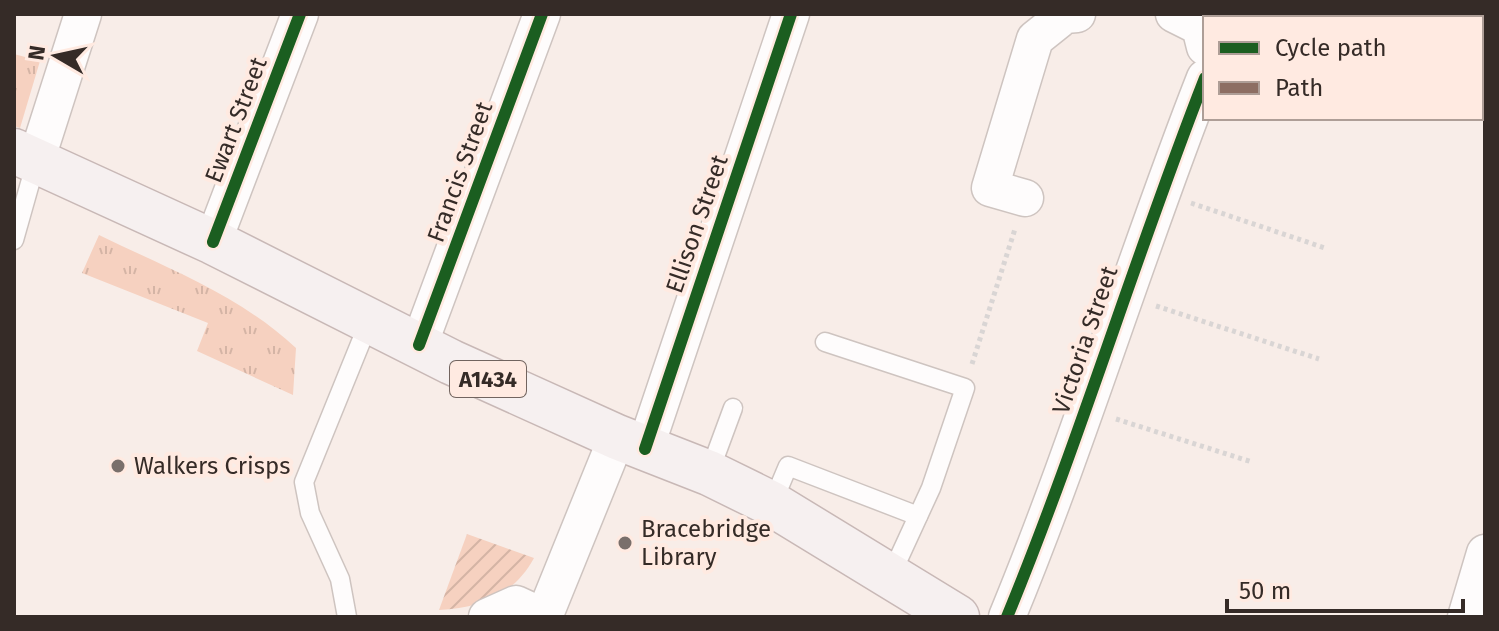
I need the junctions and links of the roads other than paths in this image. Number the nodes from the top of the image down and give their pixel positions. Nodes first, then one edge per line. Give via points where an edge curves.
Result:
1 (83, 14) edge
2 (300, 14) edge
3 (542, 14) edge
4 (791, 14) edge
5 (1077, 14) edge
6 (1174, 14) edge
7 (1203, 39) edge
8 (1203, 83) edge
9 (25, 156) edge
10 (1025, 198) road end
11 (14, 240) edge
12 (213, 242) junction
13 (369, 322) junction
14 (825, 342) dead end
15 (419, 345) junction
16 (733, 408) dead end
17 (631, 443) junction
18 (709, 473) junction
19 (772, 504) junction
20 (918, 516) junction
21 (1485, 553) edge
22 (891, 575) junction
23 (347, 617) edge
24 (487, 617) edge
25 (543, 617) edge
26 (957, 617) edge
27 (1007, 617) edge
28 (1466, 617) edge

1 - 9 street
2 - 12 street, Ewart Street
3 - 15 street, Francis Street
4 - 17 street, Ellison Street
5 - 10 street via 1065,15 1035,39 990,188
6 - 7 street via 1200,27
8 - 27 street, Victoria Street
9 - 11 lane
9 - 12 main road, A1434
12 - 13 main road, A1434
13 - 15 main road, A1434
13 - 23 lane via 304,482 310,513 340,579
14 - 20 lane via 965,388
15 - 17 main road, A1434
16 - 18 lane
17 - 18 main road, A1434
17 - 25 street, Ellison Street
18 - 19 main road, A1434
19 - 20 lane via 788,466
19 - 22 main road, A1434
20 - 22 lane
21 - 28 street
22 - 26 main road, A1434
24 - 25 street via 516,604

